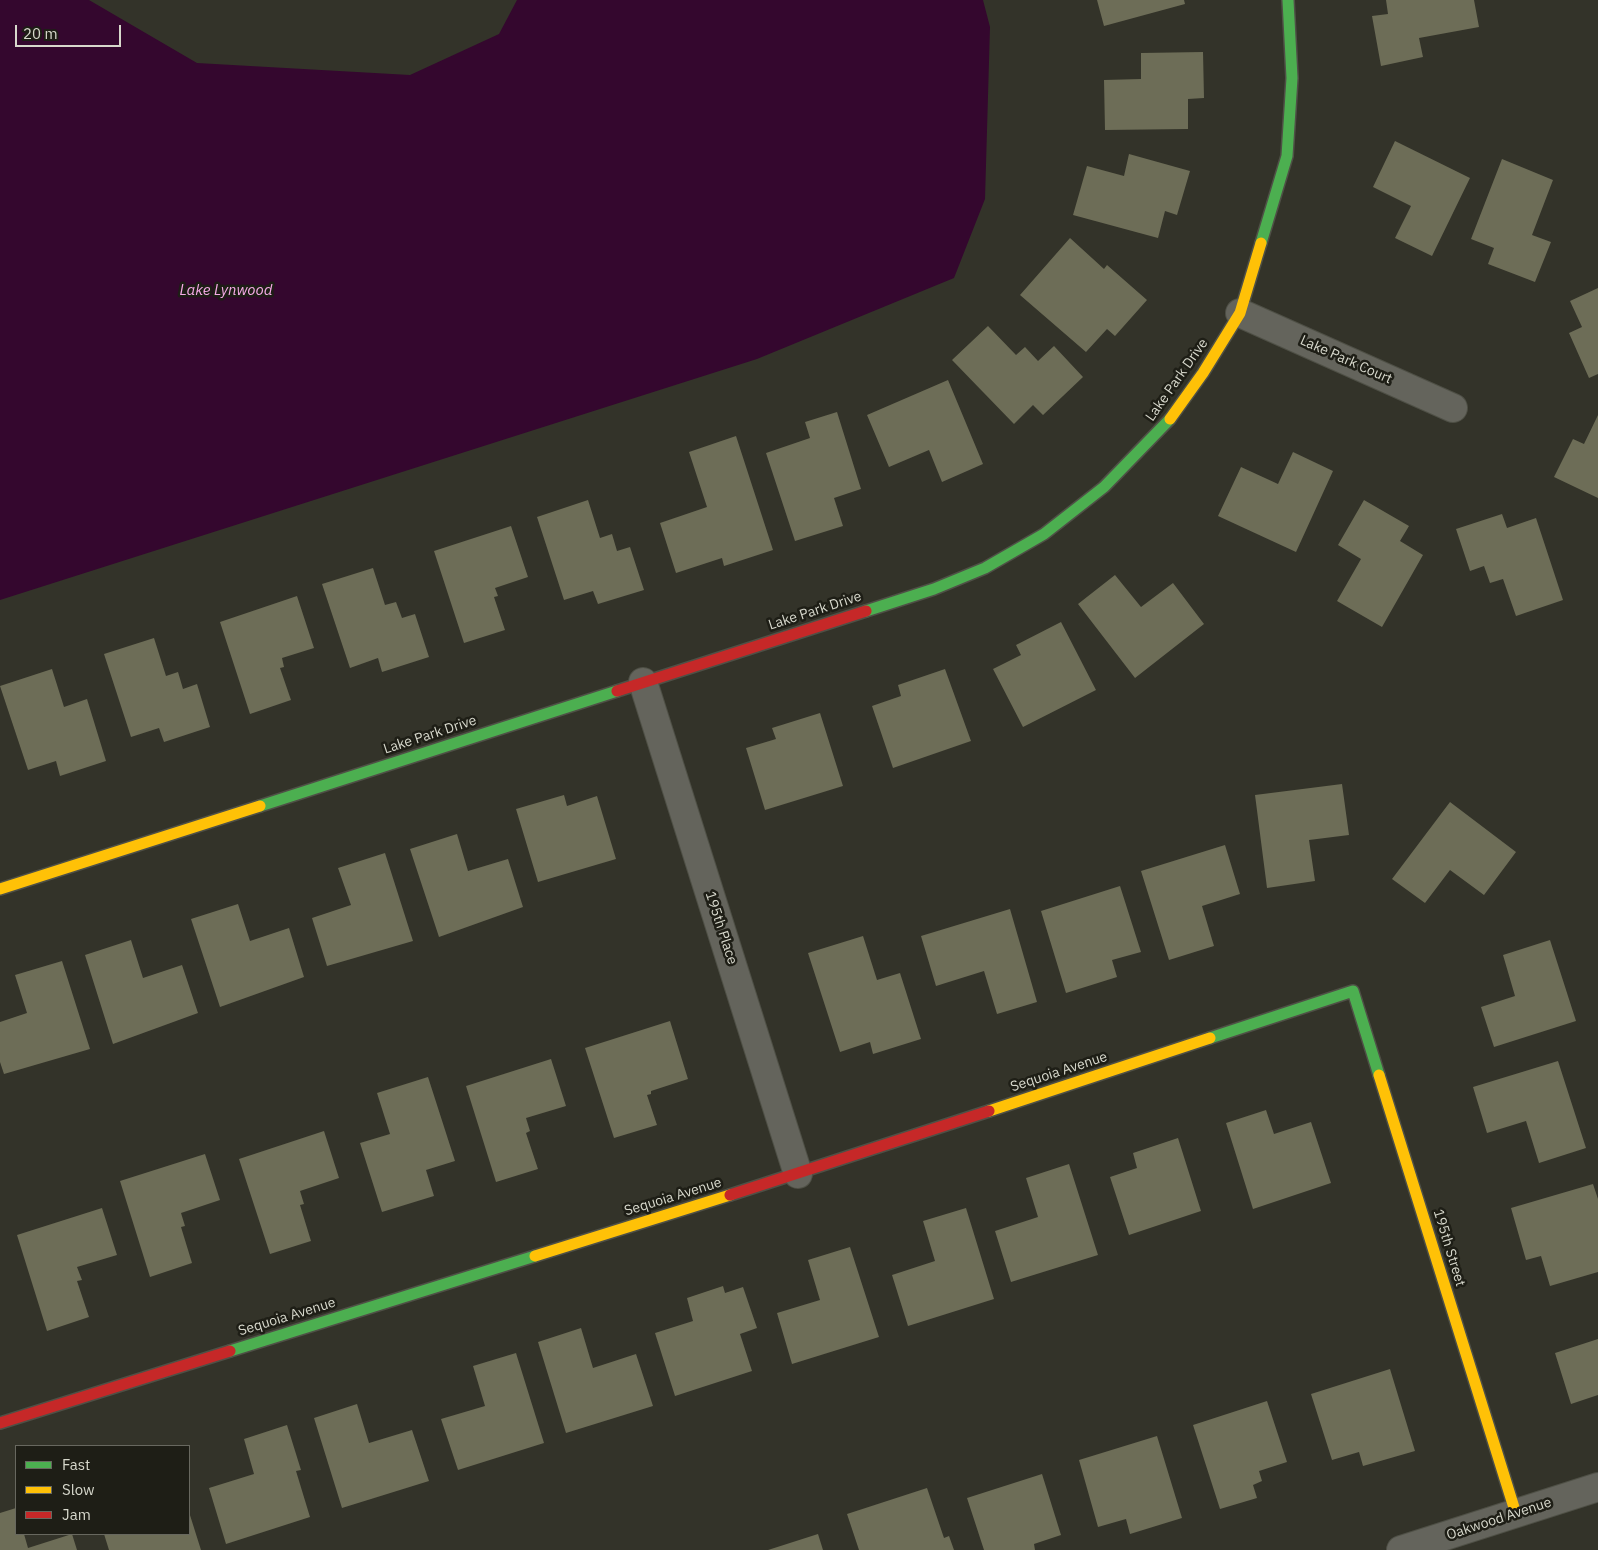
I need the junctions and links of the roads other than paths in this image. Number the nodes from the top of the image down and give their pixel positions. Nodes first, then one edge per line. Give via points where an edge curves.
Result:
1 (1288, 0) edge
2 (1240, 313) junction
3 (1453, 408) dead end
4 (643, 682) junction
5 (0, 889) edge
6 (1353, 991) joint
7 (798, 1174) junction
8 (0, 1422) edge
9 (1598, 1487) edge
10 (1516, 1514) junction
11 (1401, 1550) edge

1 - 2 street, Lake Park Drive via 1292,78 1287,156
2 - 3 street, Lake Park Court
2 - 4 street, Lake Park Drive via 1167,424 1104,487 1044,534 985,568 934,589
4 - 5 street, Lake Park Drive
4 - 7 street, 195th Place
6 - 7 street, Sequoia Avenue
6 - 10 street, 195th Street
7 - 8 street, Sequoia Avenue
9 - 10 street, Oakwood Avenue
10 - 11 street, Oakwood Avenue

